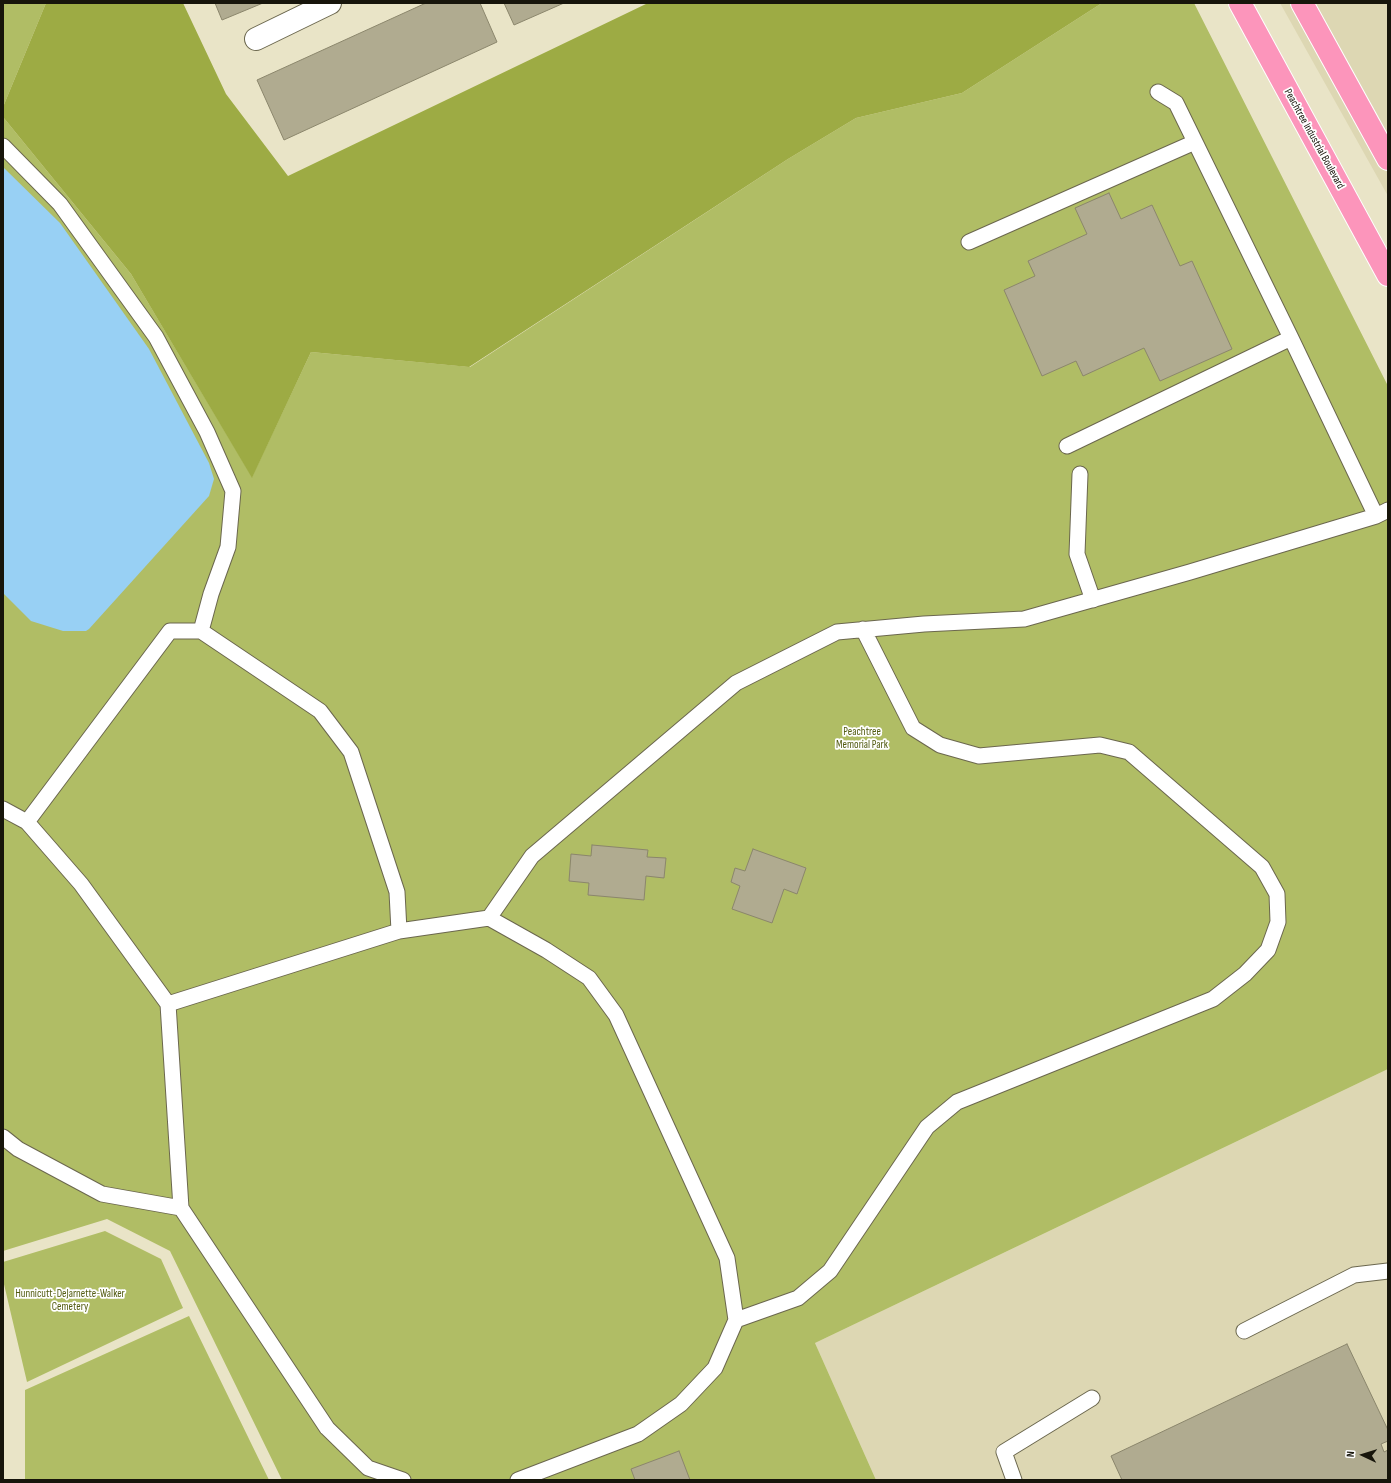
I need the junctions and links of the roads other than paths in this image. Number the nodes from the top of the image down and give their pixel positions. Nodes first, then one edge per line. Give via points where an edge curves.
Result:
1 (330, 3) edge
2 (1240, 3) edge
3 (1302, 3) edge
4 (256, 39) dead end
5 (1158, 92) dead end
6 (1195, 142) junction
7 (3, 146) edge
8 (1388, 159) edge
9 (969, 242) dead end
10 (1388, 275) edge
11 (1291, 338) junction
12 (1066, 446) dead end
13 (1080, 474) dead end
14 (1382, 513) edge
15 (1093, 600) junction
16 (863, 629) junction
17 (201, 632) junction
18 (3, 809) edge
19 (27, 822) junction
20 (489, 918) junction
21 (399, 931) junction
22 (168, 1004) junction
23 (3, 1137) edge
24 (181, 1208) junction
25 (1388, 1272) edge
26 (736, 1320) junction
27 (1244, 1331) dead end
28 (1092, 1398) dead end
29 (403, 1480) edge
30 (518, 1480) edge
31 (1014, 1480) edge

1 - 4 street
2 - 10 highway, Peachtree Industrial Boulevard
3 - 8 highway
5 - 6 lane via 1176,103
6 - 9 lane
6 - 11 lane
7 - 17 lane via 60,204 156,337 207,432 233,491 228,546
11 - 12 lane
11 - 14 lane
13 - 15 lane via 1077,554
14 - 15 lane
15 - 16 lane via 1024,620
16 - 20 lane via 837,632 736,684 532,856
16 - 26 lane via 913,728 940,745 979,756 1100,746 1129,752 1262,867 1277,894 1278,922 1268,950 1246,974 1213,999 957,1102 927,1127 830,1271 798,1298
17 - 19 lane via 170,631
17 - 21 lane via 320,711 351,752 397,892
18 - 19 lane
19 - 22 lane via 81,884
20 - 21 lane
20 - 26 lane via 589,978 616,1015 727,1258
21 - 22 lane
22 - 24 lane
23 - 24 lane via 18,1149 102,1194
24 - 29 lane via 328,1428 368,1468
25 - 27 lane via 1354,1275
26 - 30 lane via 715,1368 681,1404 638,1434
28 - 31 lane via 1004,1452

